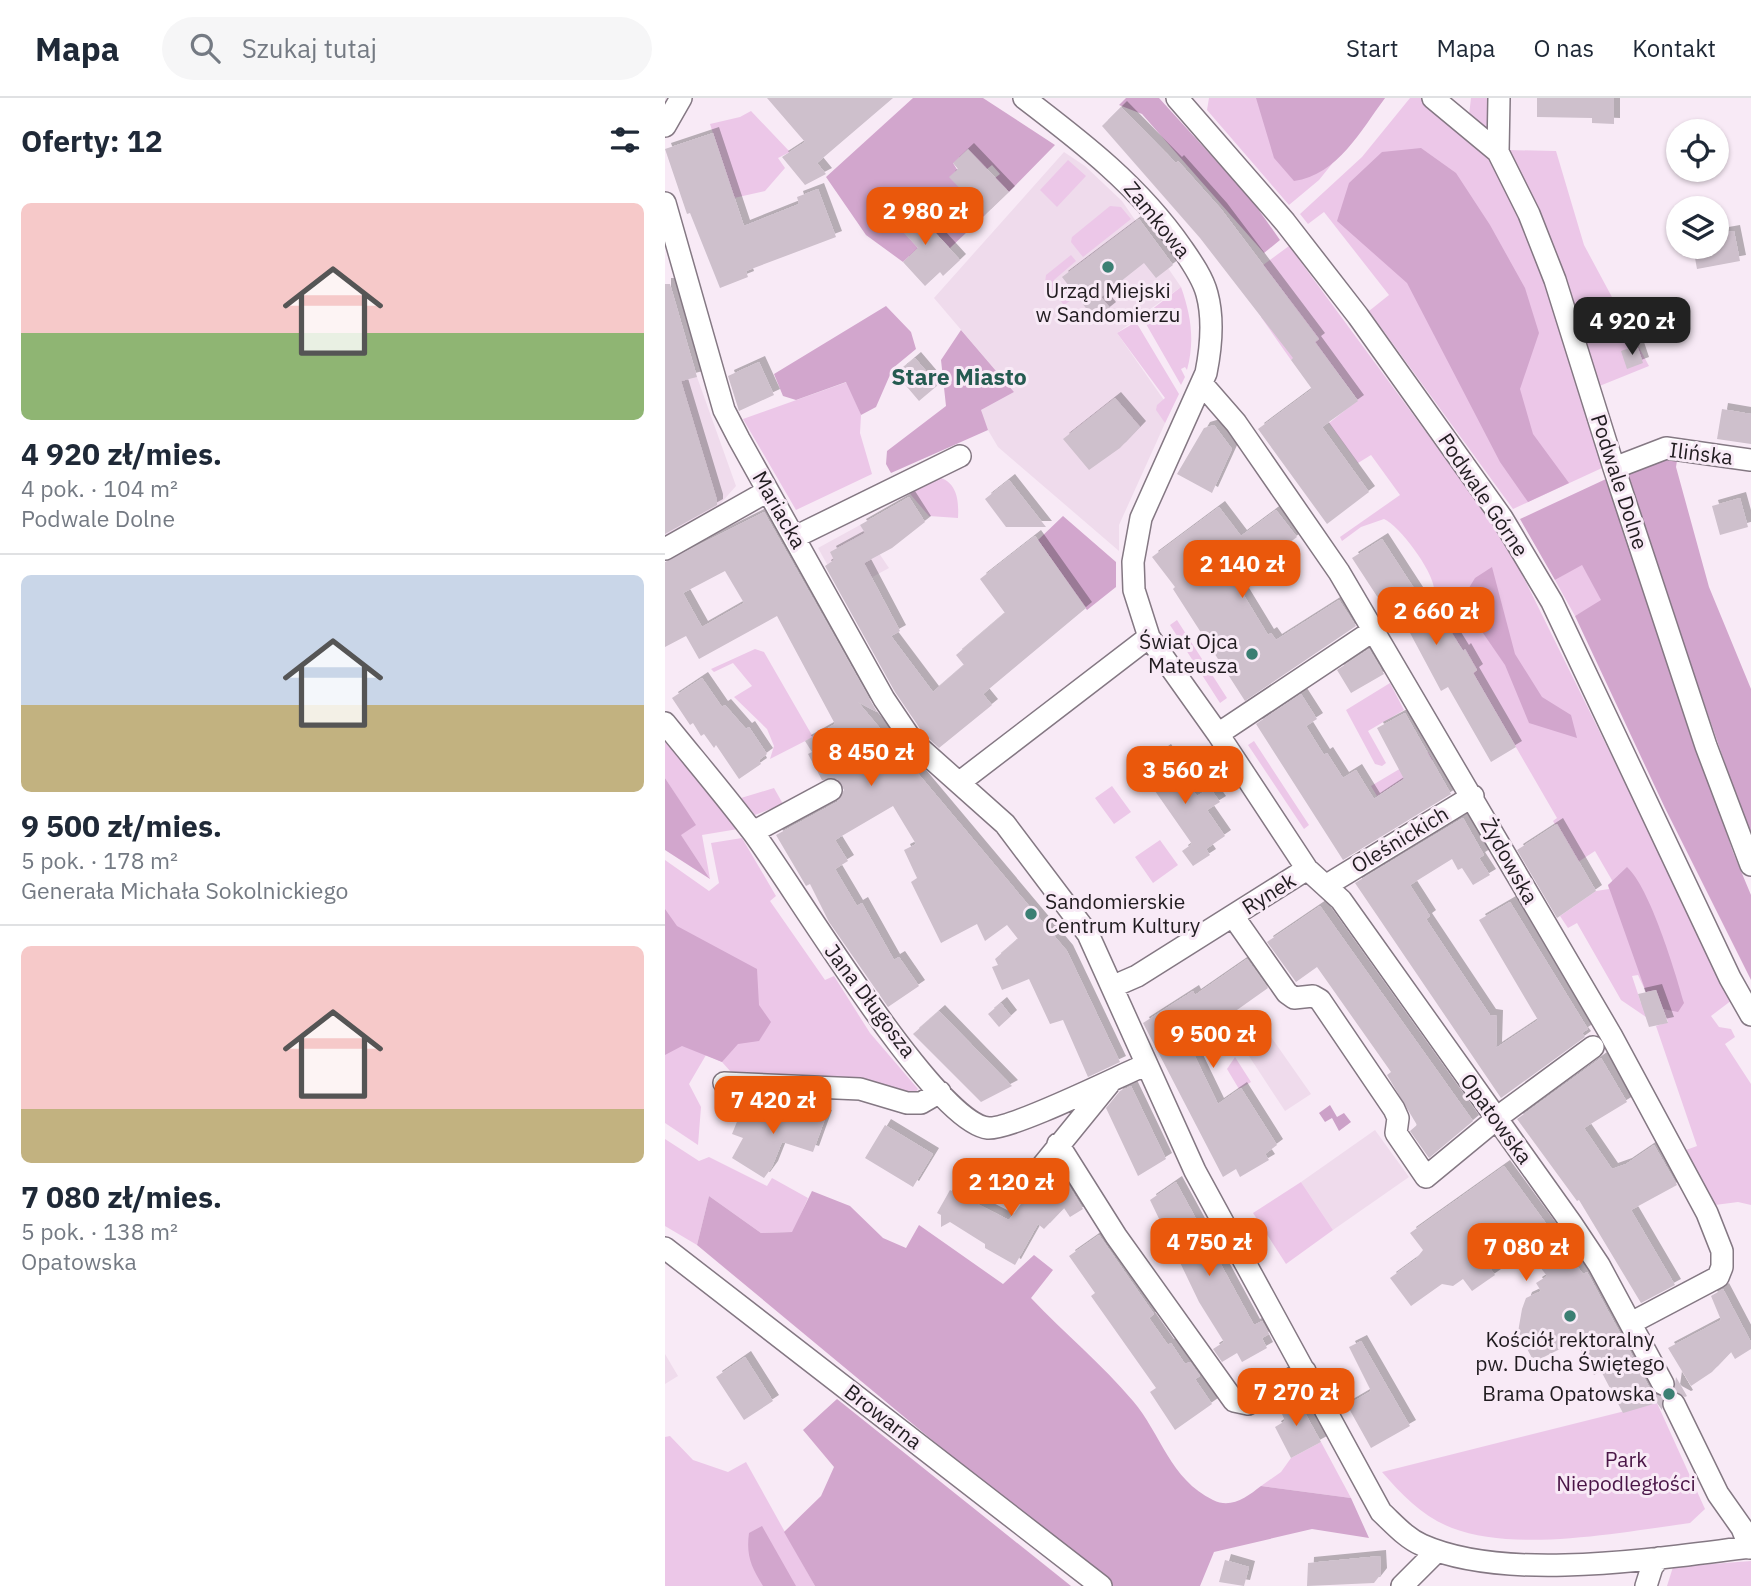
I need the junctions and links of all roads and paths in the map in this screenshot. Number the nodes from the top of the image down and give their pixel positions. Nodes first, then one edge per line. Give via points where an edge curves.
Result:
1 (681, 98) edge
2 (1024, 98) edge
3 (1177, 98) edge
4 (1433, 98) edge
5 (1499, 98) edge
6 (665, 126) edge
7 (1498, 152) junction
8 (665, 203) edge
9 (1202, 384) junction
10 (960, 456) dead end
11 (1751, 460) edge
12 (1613, 468) junction
13 (768, 491) junction
14 (795, 537) junction
15 (665, 549) edge
16 (1374, 630) junction
17 (1149, 637) junction
18 (665, 723) edge
19 (1218, 734) junction
20 (960, 782) junction
21 (831, 790) dead end
22 (1472, 796) junction
23 (753, 832) junction
24 (1751, 865) edge
25 (1307, 869) junction
26 (1327, 885) junction
27 (1233, 916) junction
28 (1114, 986) junction
29 (1751, 1015) edge
30 (1593, 1047) dead end
31 (1145, 1065) junction
32 (1114, 1078) junction
33 (724, 1083) dead end
34 (940, 1092) junction
35 (1496, 1119) junction
36 (1058, 1144) junction
37 (1022, 1191) dead end
38 (665, 1248) edge
39 (1631, 1323) junction
40 (1305, 1371) junction
41 (1663, 1384) dead end
42 (1674, 1404) dead end
43 (1751, 1548) edge
44 (1437, 1551) junction
45 (1659, 1558) junction
46 (1101, 1586) edge
47 (1402, 1586) edge
48 (1646, 1586) edge

1 - 6 street
2 - 9 street, Zamkowa via 1120,174 1191,260 1207,291 1209,306 1211,349
3 - 29 street, Podwale Górne via 1286,222 1502,518 1552,602
4 - 7 street
5 - 7 street, Podwale Dolne
7 - 12 street, Podwale Dolne via 1555,279
8 - 13 street, Mariacka via 724,410
9 - 16 street, Żydowska via 1244,434
9 - 17 street, Zamkowa via 1136,536 1134,590
10 - 14 street
11 - 12 street, Ilińska via 1666,448
12 - 24 street, Podwale Dolne
13 - 14 street, Mariacka
13 - 15 street
14 - 20 street, Mariacka via 884,699 913,742
16 - 19 street
16 - 22 street, Żydowska
17 - 19 street, Rynek
17 - 20 street
18 - 23 street, Jana Długosza
19 - 25 street, Rynek
20 - 28 street via 1005,824 1046,876 1087,934
21 - 23 street
22 - 26 street, Oleśnickich
22 - 39 street, Żydowska via 1697,1191 1722,1251 1718,1277
23 - 34 street, Jana Długosza via 882,1023
25 - 26 street, Opatowska
25 - 27 street, Rynek
26 - 35 street, Opatowska
27 - 28 street, Rynek
27 - 35 street via 1287,993 1319,1000 1394,1109 1396,1133 1426,1177
28 - 31 street
30 - 35 street
31 - 32 street, Jana Długosza
31 - 40 street via 1195,1171
32 - 34 street, Jana Długosza via 999,1128 975,1124
32 - 36 street
33 - 34 street via 860,1089 921,1103
35 - 39 street, Opatowska via 1599,1265
36 - 37 street
36 - 40 street via 1116,1236 1234,1401 1248,1404
38 - 46 street, Browarna
39 - 41 street, Opatowska
40 - 44 street via 1381,1512 1406,1535
42 - 43 street
43 - 45 street
44 - 45 street via 1471,1561 1509,1564
44 - 47 street
45 - 48 street

